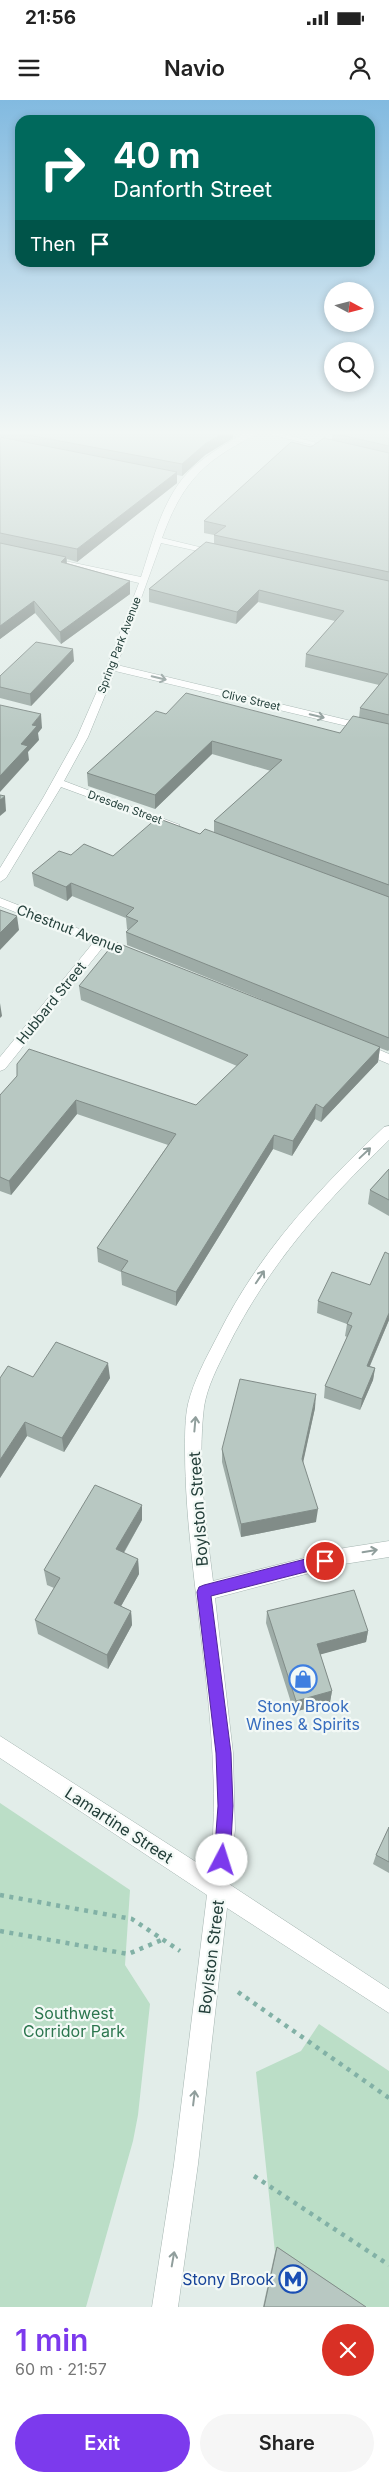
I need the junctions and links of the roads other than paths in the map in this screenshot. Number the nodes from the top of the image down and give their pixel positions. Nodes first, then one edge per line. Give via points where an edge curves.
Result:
1 (160, 534) edge
2 (158, 540) junction
3 (226, 554) edge
4 (48, 560) edge
5 (144, 581) junction
6 (112, 667) junction
7 (389, 733) edge
8 (58, 782) junction
9 (183, 828) edge
10 (0, 878) edge
11 (0, 902) edge
12 (101, 941) junction
13 (137, 956) edge
14 (353, 1044) edge
15 (389, 1059) edge
16 (0, 1066) edge
17 (389, 1131) edge
18 (389, 1549) edge
19 (204, 1592) junction
20 (0, 1746) edge
21 (219, 1891) junction
22 (389, 2002) edge
23 (164, 2307) edge

1 - 2 street, Spring Park Avenue
2 - 3 street
2 - 5 street, Spring Park Avenue
4 - 5 street
5 - 6 street, Spring Park Avenue
6 -> 7 street, Clive Street
6 - 8 street, Spring Park Avenue via 91,718
8 - 9 street, Dresden Street
8 - 10 street, Spring Park Avenue
11 - 12 street, Chestnut Avenue
12 - 13 street, Chestnut Avenue
12 - 16 street, Hubbard Street
14 - 15 street
19 -> 17 street, Boylston Street via 193,1464 196,1406 204,1380 238,1313 286,1239 349,1168
19 -> 18 street via 344,1556
19 - 21 street, Boylston Street via 225,1779 225,1830
20 - 21 street, Lamartine Street
21 - 22 street, Lamartine Street
23 -> 21 street, Boylston Street via 186,2164

